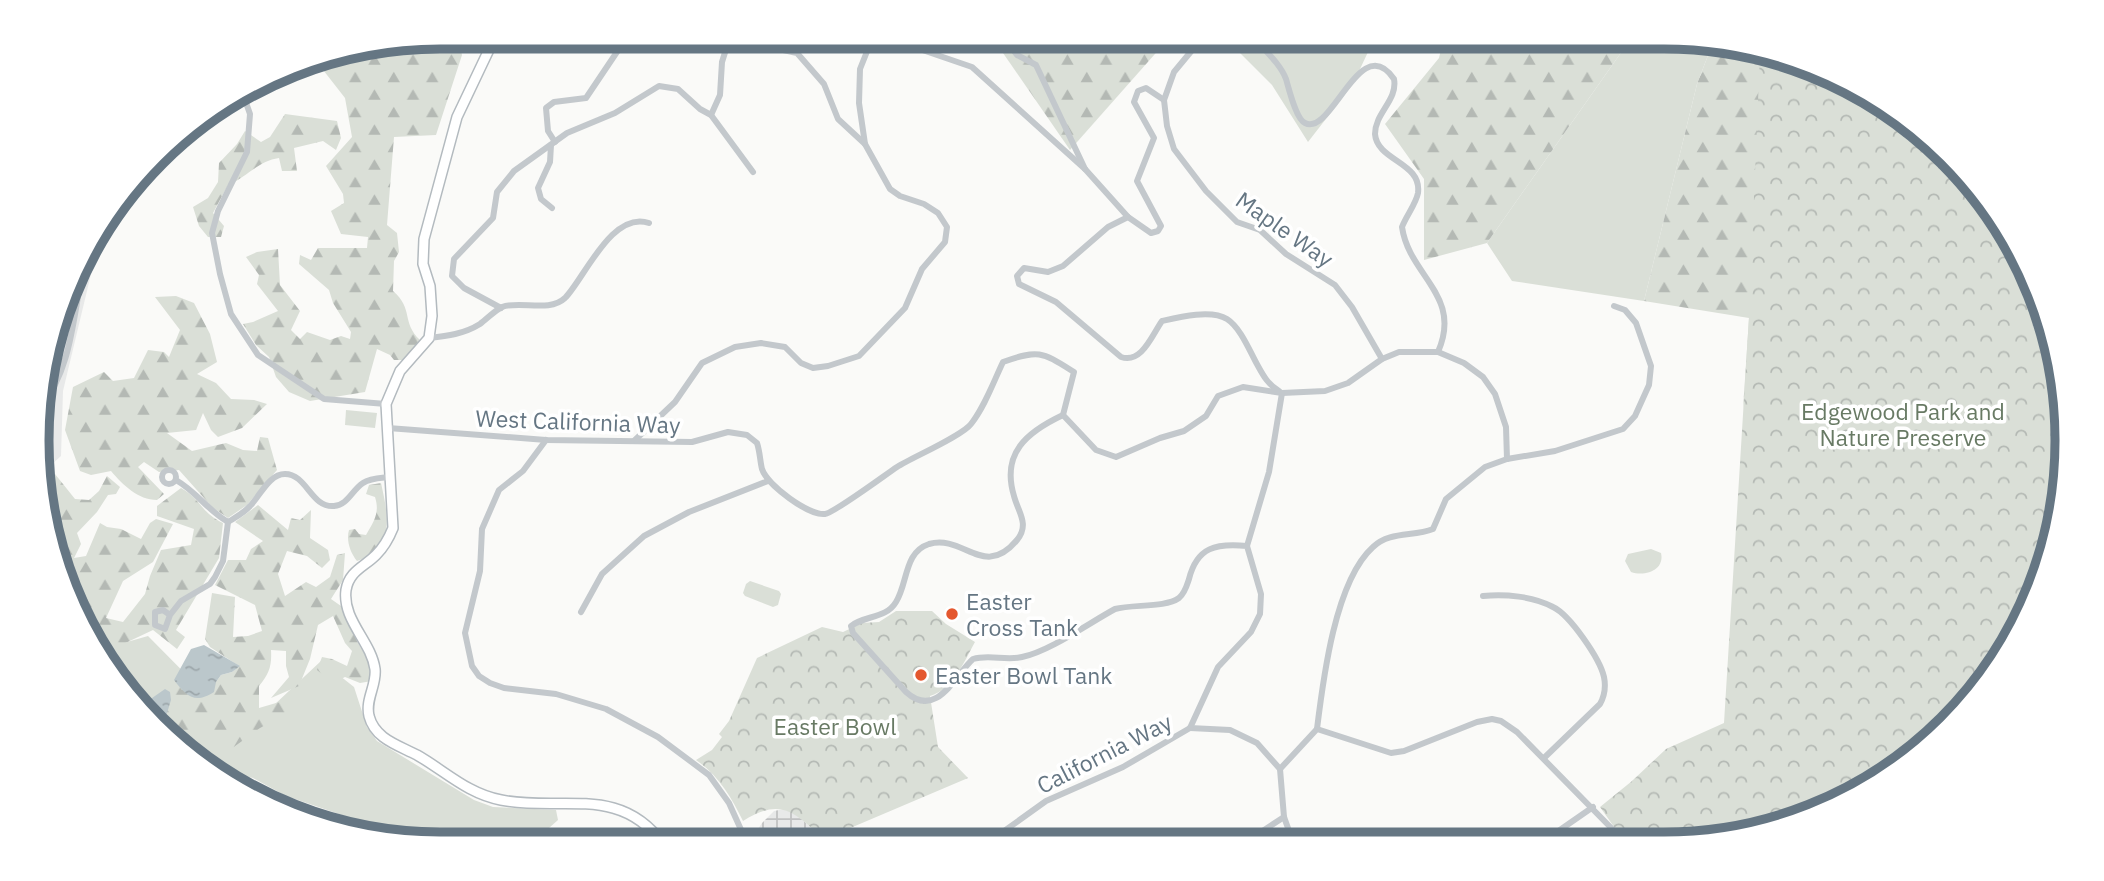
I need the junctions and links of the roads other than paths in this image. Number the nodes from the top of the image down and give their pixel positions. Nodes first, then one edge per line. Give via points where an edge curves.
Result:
1 (489, 49) edge
2 (619, 49) edge
3 (726, 49) edge
4 (776, 49) edge
5 (868, 49) edge
6 (920, 49) edge
7 (1012, 49) edge
8 (1193, 49) edge
9 (1263, 49) edge
10 (1164, 100) junction
11 (245, 101) edge
12 (711, 115) junction
13 (553, 143) junction
14 (865, 144) junction
15 (1085, 169) junction
16 (753, 172) dead end
17 (552, 208) dead end
18 (1128, 217) junction
19 (649, 223) dead end
20 (78, 294) edge
21 (1614, 306) dead end
22 (502, 307) junction
23 (429, 338) junction
24 (1438, 352) junction
25 (1382, 359) junction
26 (52, 390) edge
27 (1282, 393) junction
28 (386, 404) junction
29 (1063, 415) junction
30 (387, 428) junction
31 (546, 439) junction
32 (635, 440) junction
33 (1507, 459) junction
34 (389, 477) junction
35 (176, 480) dead end
36 (768, 481) junction
37 (228, 522) junction
38 (1247, 546) junction
39 (1483, 596) dead end
40 (581, 612) dead end
41 (170, 615) dead end
42 (1190, 728) junction
43 (1317, 729) junction
44 (1544, 758) junction
45 (1280, 769) junction
46 (1593, 807) junction
47 (1284, 817) junction
48 (653, 832) edge
49 (742, 832) edge
50 (1003, 832) edge
51 (1261, 832) edge
52 (1289, 832) edge
53 (1557, 832) edge
54 (1616, 832) edge

1 - 23 street via 457,117 424,239 423,264 432,316
2 - 13 street via 586,98 554,102 546,108
3 - 12 street via 720,95
4 - 14 street via 797,53 824,85 838,120
5 - 14 street via 860,69
6 - 15 street via 972,67
7 - 15 street via 1037,65
8 - 10 street via 1174,72
9 - 24 street via 1282,71 1306,124 1330,111 1353,79 1367,69 1385,69 1394,79 1393,95 1376,124 1376,139 1417,183 1416,200 1402,227 1443,310 1444,332
10 - 18 street via 1146,88 1138,91 1134,102 1154,138 1137,181 1160,229 1147,232
10 - 25 street, Maple Way via 1174,149 1206,191 1237,222 1259,230 1286,254 1335,285
11 - 28 street via 250,114 245,160 218,211 212,233 231,314 258,355 324,399
12 - 13 street via 678,89 659,86
12 - 16 street
13 - 17 street via 538,188 541,199
13 - 22 street via 514,171 497,192 493,218 454,259 452,276 464,288
14 - 32 street via 890,188 938,213 947,227 944,242 922,269 905,308 859,356 828,366 813,368 785,347 761,343 735,347 702,363 676,402
15 - 18 street
18 - 27 street via 1108,227 1063,266 1048,272 1024,268 1017,276 1019,284 1056,302 1127,359 1142,351 1161,321 1184,315 1226,318 1269,385
19 - 22 street via 626,226 604,244 563,300
20 - 26 street via 68,352
21 - 33 street via 1625,310 1636,323 1651,366 1644,401 1635,416 1623,429 1555,451
22 - 23 street via 478,326 456,335
23 - 28 street via 400,371
24 - 25 street via 1399,352
24 - 33 street via 1464,362 1495,394 1506,427
25 - 27 street via 1348,383 1325,391
27 - 29 street via 1243,387 1218,396 1206,416 1184,432 1116,457 1096,450
27 - 38 street via 1269,472
28 - 30 street
29 - 36 street via 1074,372 1045,354 1024,355 1003,362 969,427 902,464 833,512 816,513
29 - 38 street via 1032,431 1013,454 1010,480 1024,523 1010,547 994,557 984,557 953,544 928,544 912,556 898,599 890,609 851,626 911,697 923,700 945,694 973,659 1020,658 1115,609 1179,598 1199,555 1225,544
30 - 31 street, West California Way
30 - 34 street
31 - 32 street, West California Way
31 - 49 street via 523,471 499,490 482,529 480,571 465,634 472,666 490,683 556,694 606,709 657,737 709,775
32 - 36 street, West California Way via 692,442 741,433 757,443
33 - 43 street via 1485,467 1446,499 1433,529 1394,534 1373,546 1356,568 1339,612
34 - 37 street via 364,482 344,503 327,506 293,476 283,474
34 - 48 street via 393,528 376,555 352,573 346,588 352,621 376,671 368,699 369,716 380,736 481,794 502,801 597,804 632,814
35 - 37 street
36 - 40 street via 689,512 644,536 602,574
37 - 41 street via 223,561 215,577 181,601
38 - 42 street, California Way via 1261,594 1260,614 1251,632 1218,667
39 - 44 street via 1505,594 1555,608 1575,629 1604,674 1600,704
42 - 45 street via 1230,730 1257,743
42 - 50 street, California Way via 1123,767 1046,801
43 - 44 street via 1391,753 1492,719 1508,725
43 - 45 street
44 - 46 street
45 - 47 street
46 - 53 street
46 - 54 street
47 - 51 street
47 - 52 street

